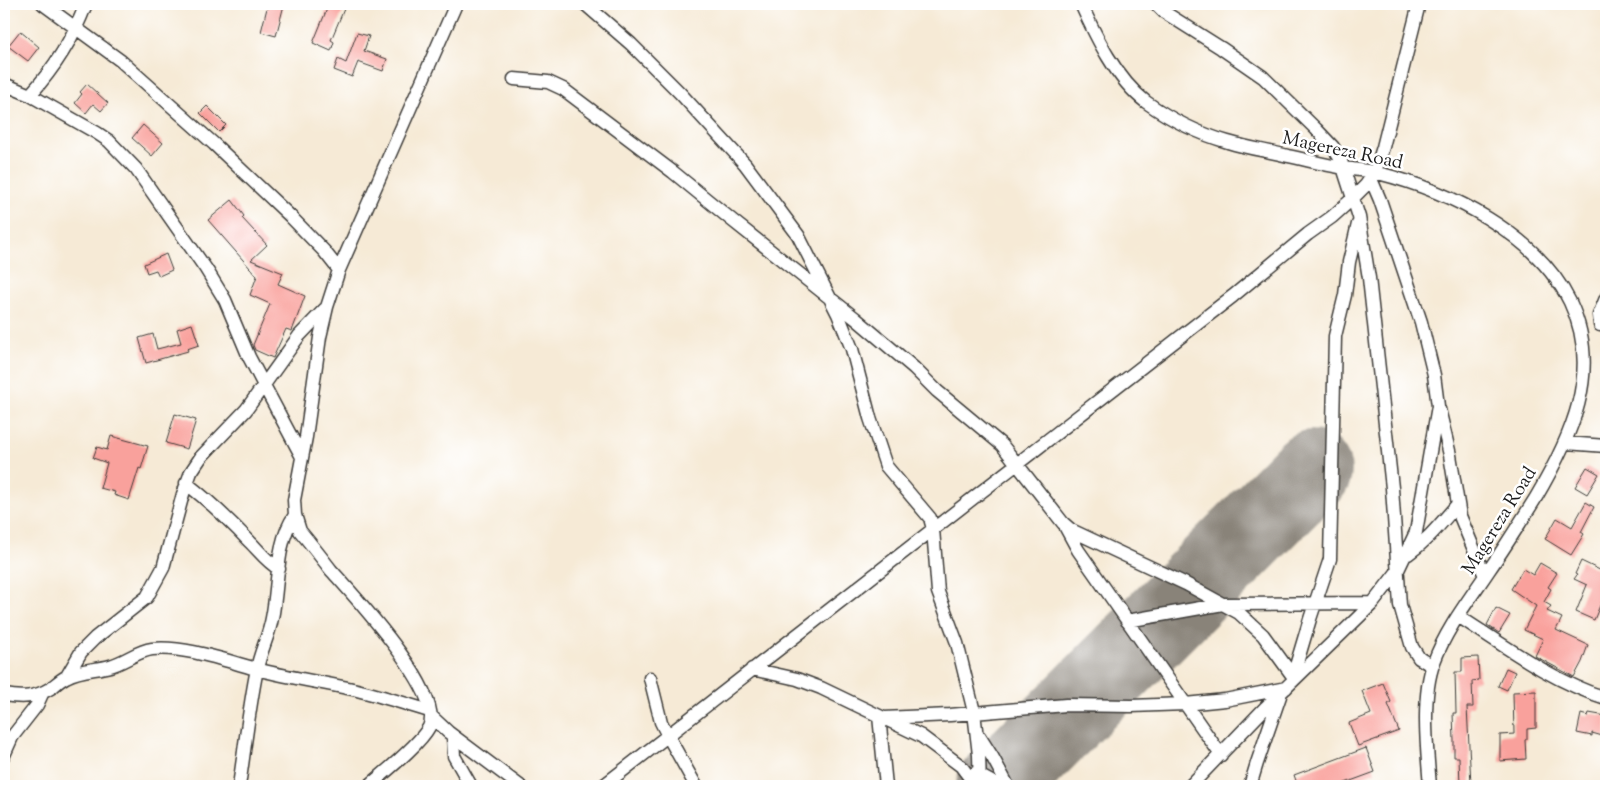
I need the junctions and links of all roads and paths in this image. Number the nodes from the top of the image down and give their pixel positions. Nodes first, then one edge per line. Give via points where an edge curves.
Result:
1 (43, 4) edge
2 (86, 4) edge
3 (456, 4) edge
4 (585, 4) edge
5 (1081, 4) edge
6 (1156, 4) edge
7 (1418, 4) edge
8 (76, 29) junction
9 (514, 79) dead end
10 (4, 84) edge
11 (30, 95) junction
12 (1343, 168) junction
13 (1373, 175) junction
14 (1354, 198) junction
15 (1359, 217) junction
16 (339, 270) junction
17 (830, 298) junction
18 (1606, 298) edge
19 (327, 307) junction
20 (1603, 325) edge
21 (1581, 331) junction
22 (265, 385) junction
23 (1438, 406) junction
24 (1566, 443) junction
25 (1606, 446) edge
26 (302, 457) junction
27 (1017, 464) junction
28 (186, 483) junction
29 (1457, 505) junction
30 (295, 515) junction
31 (1063, 523) junction
32 (933, 529) junction
33 (1406, 555) junction
34 (279, 569) junction
35 (1397, 572) junction
36 (1485, 576) junction
37 (1315, 603) junction
38 (1373, 603) junction
39 (1223, 604) junction
40 (1458, 616) junction
41 (1127, 621) junction
42 (1432, 666) junction
43 (257, 669) junction
44 (752, 669) junction
45 (67, 676) junction
46 (650, 678) dead end
47 (1289, 684) junction
48 (42, 694) junction
49 (4, 695) edge
50 (1606, 698) edge
51 (1184, 704) junction
52 (974, 712) junction
53 (431, 714) junction
54 (882, 717) junction
55 (978, 734) junction
56 (453, 736) junction
57 (668, 736) junction
58 (4, 755) edge
59 (1221, 755) junction
60 (979, 782) edge
61 (239, 786) edge
62 (369, 786) edge
63 (471, 786) edge
64 (520, 786) edge
65 (603, 786) edge
66 (696, 786) edge
67 (886, 786) edge
68 (999, 786) edge
69 (1008, 786) edge
70 (1190, 786) edge
71 (1250, 786) edge
72 (1430, 786) edge

1 - 8 street
2 - 8 street
3 - 16 street
4 - 17 street via 649,62 744,164 798,235
5 - 12 street, Magereza Road via 1106,55 1144,100 1165,114 1226,142
6 - 12 street via 1263,77 1333,147
7 - 13 street via 1384,147
8 - 11 street via 60,57
8 - 16 street via 120,61 214,144 290,216
9 - 17 street via 548,82 563,90
10 - 11 street
11 - 22 street via 97,132 136,169 215,283
12 - 13 street, Magereza Road
12 - 14 street
13 - 14 street
13 - 21 street, Magereza Road via 1440,194 1512,234 1540,258 1560,284
13 - 23 street via 1421,322
14 - 15 street
14 - 27 street
15 - 35 street via 1386,429
15 - 37 street via 1335,336 1330,559
16 - 19 street
17 - 27 street via 1002,444
17 - 32 street via 852,349 882,458 930,518
18 - 20 street via 1599,315
19 - 22 street via 299,336
19 - 26 street
20 - 21 street
21 - 24 street, Magereza Road via 1584,363 1580,399
22 - 26 street
22 - 28 street via 242,415 201,457
23 - 29 street via 1450,455
23 - 33 street via 1419,519
24 - 25 street
24 - 36 street, Magereza Road via 1516,530
26 - 30 street via 294,500
27 - 31 street
27 - 32 street
28 - 34 street
28 - 45 street via 166,558 151,591 81,652
29 - 33 street via 1435,532
29 - 36 street
30 - 34 street via 284,535
30 - 53 street via 300,531 391,639 426,696
31 - 39 street via 1082,536
31 - 41 street
32 - 44 street
32 - 52 street via 938,592 957,643
33 - 35 street
34 - 43 street via 272,621
35 - 38 street
35 - 42 street via 1400,605 1412,647 1419,658
36 - 40 street, Magereza Road
37 - 38 street
37 - 39 street
37 - 47 street
38 - 47 street
39 - 41 street
39 - 47 street via 1240,613 1276,651
40 - 42 street, Magereza Road via 1441,643
40 - 50 street via 1524,658
41 - 51 street
42 - 72 street, Magereza Road via 1427,712
43 - 45 street via 199,654 161,649 144,651 110,666
43 - 53 street via 358,690
43 - 61 street
44 - 54 street via 797,679
44 - 57 street
45 - 48 street
46 - 57 street
47 - 51 street via 1225,700
47 - 59 street
47 - 71 street
48 - 49 street via 25,698
48 - 58 street via 12,737
51 - 52 street via 1066,705
51 - 59 street
52 - 54 street
52 - 55 street
53 - 56 street
53 - 62 street via 428,728 420,740
54 - 60 street via 921,736
54 - 67 street
55 - 60 street
55 - 69 street
56 - 63 street via 454,756
56 - 64 street
57 - 65 street
57 - 66 street
59 - 70 street
60 - 68 street

